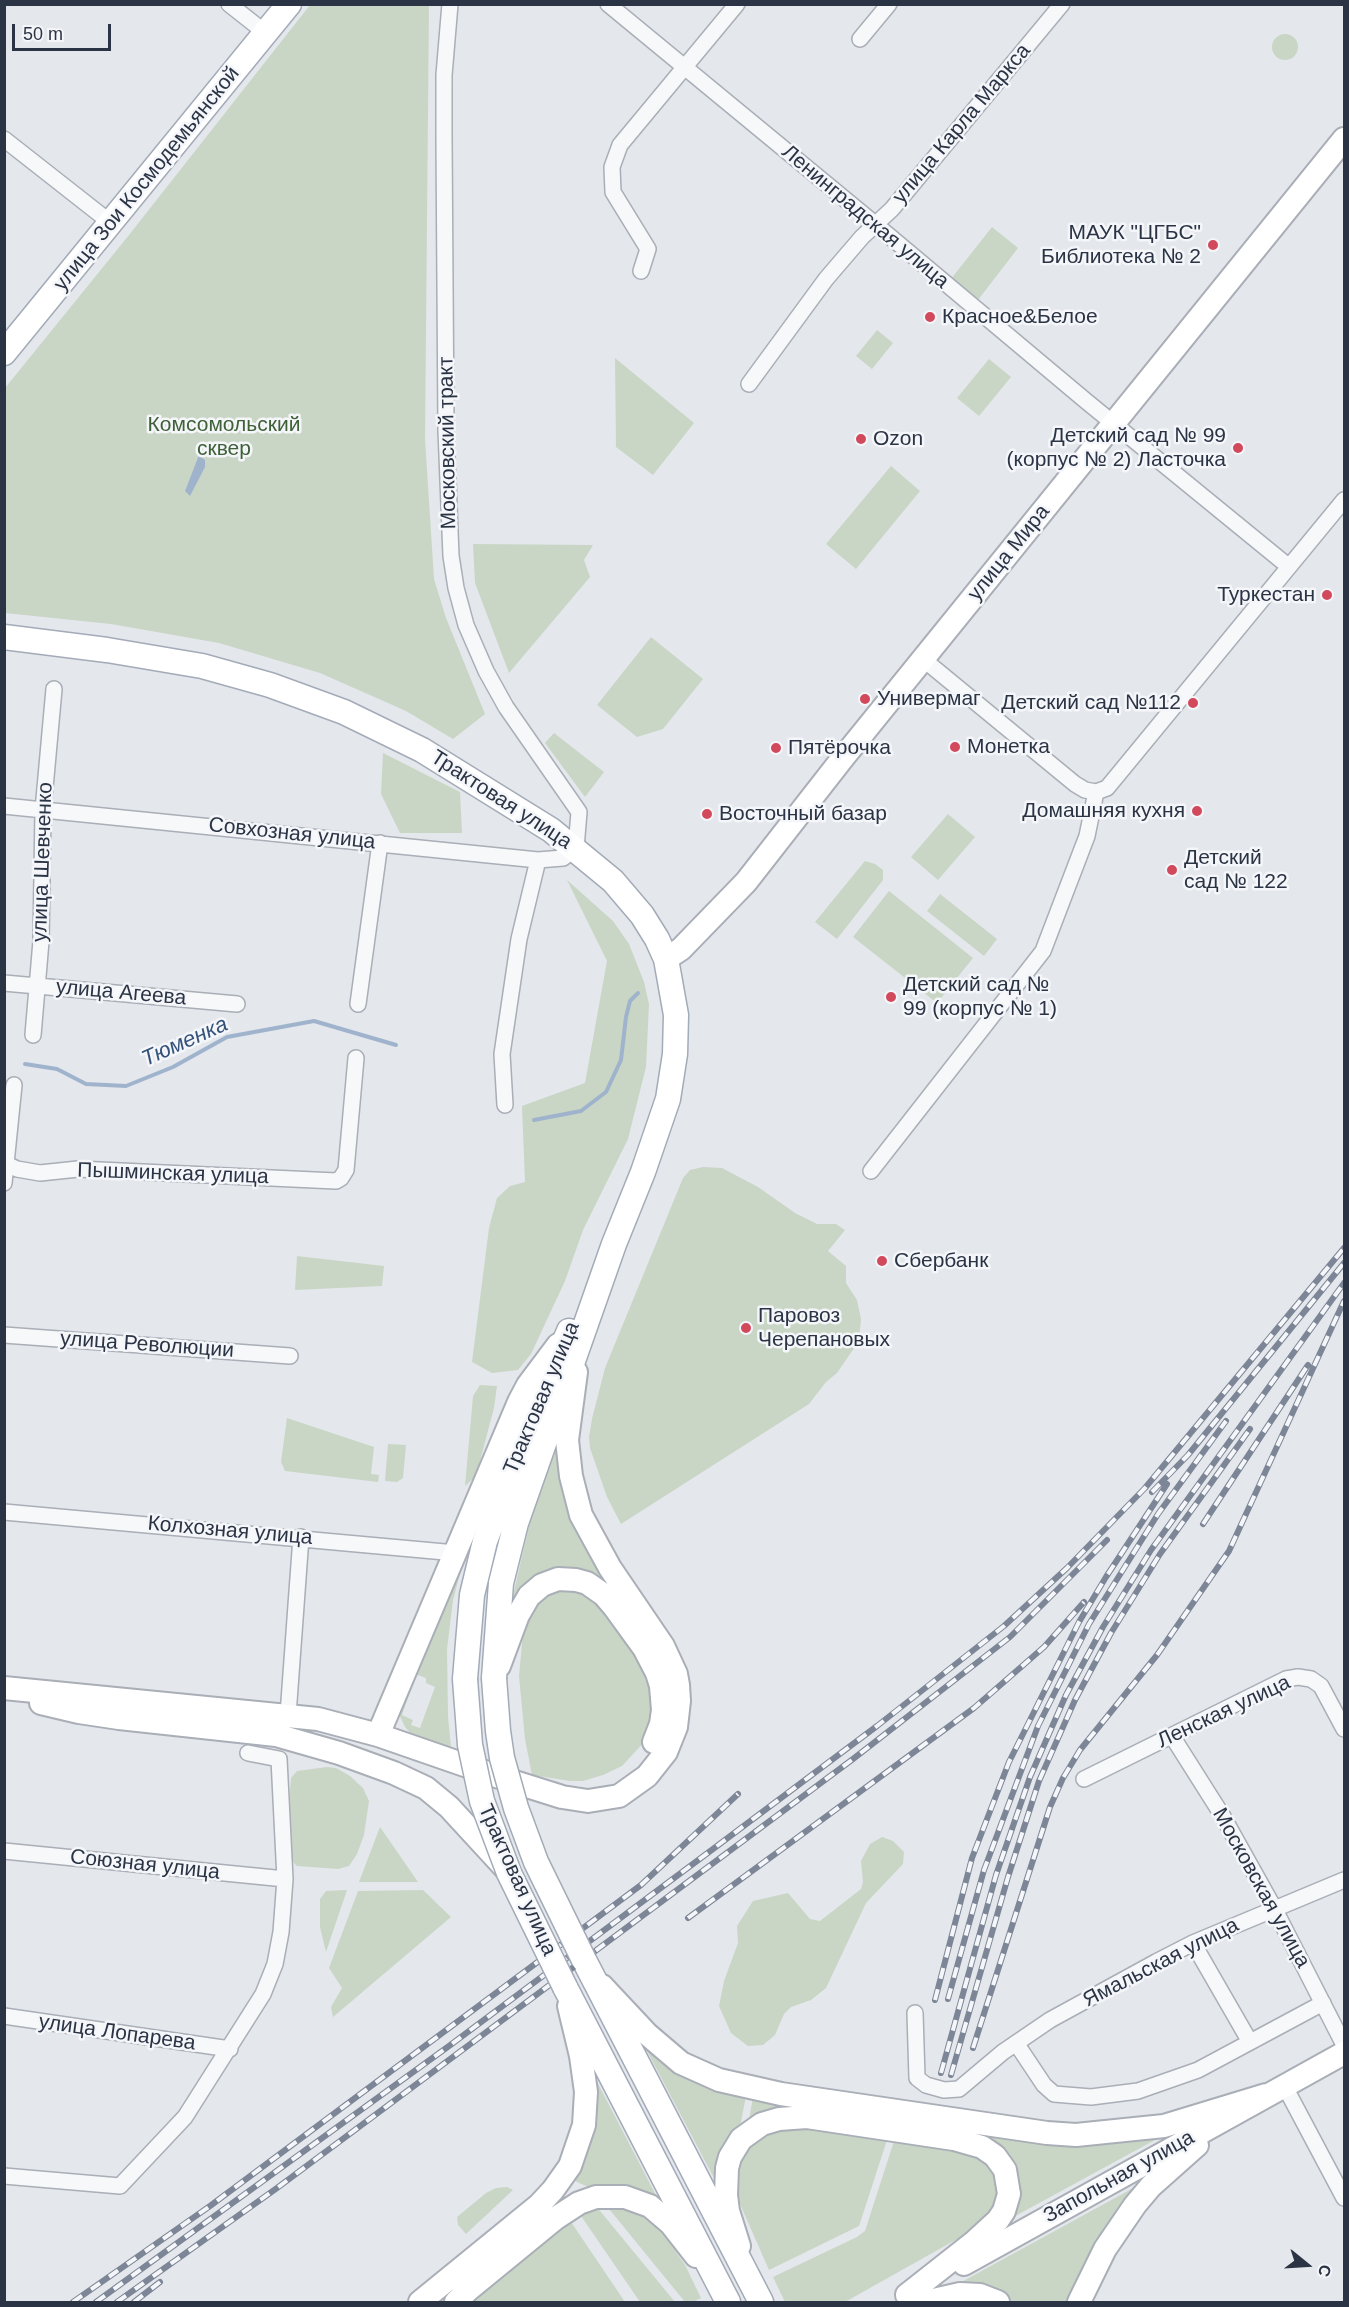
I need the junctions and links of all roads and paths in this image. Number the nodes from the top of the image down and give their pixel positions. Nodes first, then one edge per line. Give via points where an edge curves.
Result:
1 (229, 4) edge
2 (289, 4) edge
3 (450, 4) edge
4 (608, 4) edge
5 (737, 4) edge
6 (889, 4) edge
7 (1062, 4) edge
8 (267, 34) junction
9 (860, 39) dead end
10 (684, 68) junction
11 (1344, 138) edge
12 (4, 139) edge
13 (111, 223) junction
14 (875, 224) junction
15 (641, 271) dead end
16 (4, 353) edge
17 (749, 384) dead end
18 (1114, 424) junction
19 (1344, 500) edge
20 (1288, 566) junction
21 (4, 638) edge
22 (923, 659) junction
23 (54, 688) dead end
24 (1096, 792) junction
25 (4, 806) edge
26 (43, 810) junction
27 (380, 843) junction
28 (576, 848) junction
29 (538, 860) junction
30 (666, 959) junction
31 (4, 983) edge
32 (37, 986) junction
33 (237, 1004) dead end
34 (358, 1004) dead end
35 (33, 1035) dead end
36 (356, 1058) dead end
37 (15, 1085) dead end
38 (505, 1105) dead end
39 (5, 1164) edge
40 (871, 1171) dead end
41 (4, 1183) edge
42 (576, 1333) junction
43 (4, 1335) edge
44 (290, 1356) dead end
45 (4, 1512) edge
46 (301, 1538) junction
47 (456, 1553) junction
48 (494, 1678) junction
49 (4, 1688) edge
50 (4, 1693) edge
51 (288, 1715) junction
52 (1344, 1729) edge
53 (378, 1735) junction
54 (1172, 1736) junction
55 (248, 1753) dead end
56 (1084, 1779) dead end
57 (542, 1790) junction
58 (4, 1851) edge
59 (509, 1873) junction
60 (285, 1880) junction
61 (1344, 1880) edge
62 (1274, 1908) junction
63 (1193, 1943) junction
64 (591, 1974) junction
65 (565, 1987) junction
66 (1323, 2003) junction
67 (915, 2013) dead end
68 (4, 2016) edge
69 (1250, 2042) junction
70 (1016, 2043) junction
71 (1344, 2045) edge
72 (230, 2049) junction
73 (1344, 2053) edge
74 (1275, 2090) junction
75 (1235, 2113) junction
76 (913, 2123) junction
77 (4, 2176) edge
78 (1344, 2198) edge
79 (748, 2276) junction
80 (460, 2288) edge
81 (725, 2296) edge
82 (909, 2300) edge
83 (420, 2302) edge
84 (761, 2302) edge
85 (998, 2302) edge
86 (1079, 2302) edge

1 - 8 street
2 - 8 main road, улица Зои Космодемьянской
3 - 28 street, Московский тракт via 444,139 451,556 466,625 486,671 527,739 579,812
4 - 10 street, Ленинградская улица
5 - 10 street
6 - 9 street
7 - 14 street, улица Карла Маркса via 892,209
8 - 13 main road, улица Зои Космодемьянской
10 - 14 street, Ленинградская улица
10 - 15 street via 620,145 612,167 613,192 648,249
11 - 18 street, улица Мира
12 - 13 street
13 - 16 main road, улица Зои Космодемьянской
14 - 17 street, улица Карла Маркса via 826,279
14 - 18 street, Ленинградская улица
18 - 20 street, Ленинградская улица
18 - 22 street, улица Мира
19 - 20 street
20 - 24 street via 1140,750 1107,788
21 - 28 main road, Трактовая улица via 182,662 304,697 422,750 530,815
22 - 24 street via 1075,784
22 - 30 street, улица Мира via 746,882 681,950
23 - 26 street, улица Шевченко
24 - 40 street via 1088,836 1042,951
25 - 26 street, Совхозная улица
26 - 27 street, Совхозная улица
26 - 32 street, улица Шевченко
27 - 29 street, Совхозная улица
27 - 34 street
28 - 29 street, Совхозная улица via 562,858
28 - 30 main road, Трактовая улица via 626,895
29 - 38 street via 519,939 502,1054
30 - 42 main road, Трактовая улица via 676,1015 673,1077 660,1127
31 - 32 street, улица Агеева
32 - 33 street, улица Агеева
32 - 35 street, улица Шевченко
36 - 39 street, Пышминская улица via 346,1170 342,1178 330,1181 78,1169 40,1173
37 - 39 street
39 - 41 street
42 - 47 street via 528,1385
42 - 48 main road, Трактовая улица via 507,1557
42 - 57 street via 567,1440 575,1496 596,1545 671,1661 678,1685 678,1715 672,1739 657,1765 619,1796 588,1801
42 - 59 main road, Трактовая улица, bridge via 528,1427 485,1541 472,1595 465,1679 468,1731 482,1801
43 - 44 street, улица Революции
45 - 46 street, Колхозная улица
46 - 47 street, Колхозная улица
46 - 51 street
47 - 53 street
48 - 57 street via 523,1604 542,1585 566,1578 587,1583 604,1596 655,1667 663,1710 656,1737 642,1759 625,1775 605,1785
48 - 64 main road, Трактовая улица, bridge via 502,1758 516,1808 536,1862
49 - 51 street
50 - 59 street via 79,1712 239,1729 308,1742 426,1788 449,1807
51 - 53 street
52 - 54 street, Ленская улица via 1321,1686 1298,1677 1286,1679
53 - 57 street
54 - 56 street, Ленская улица
54 - 62 street, Московская улица
55 - 60 street via 279,1759
58 - 60 street, Союзная улица
59 - 65 main road, Трактовая улица, bridge
60 - 72 street via 275,1964 263,1994
61 - 62 street, Ямальская улица
62 - 63 street, Ямальская улица
62 - 66 street, Московская улица
63 - 69 street
63 - 70 street, Ямальская улица via 1050,2020
64 - 76 street via 658,2045 698,2071 764,2091
64 - 79 main road, Трактовая улица
65 - 80 street via 585,2084 584,2125 575,2153 562,2179
65 - 81 main road, Трактовая улица
66 - 69 street
66 - 71 street, Московская улица
67 - 70 street, Ямальская улица via 916,2071 921,2083 944,2090 959,2089
68 - 72 street, улица Лопарева
69 - 70 street via 1198,2070 1155,2087 1073,2097 1050,2092
72 - 77 street via 185,2117 120,2186
73 - 74 street, Запольная улица
74 - 75 street, Запольная улица
74 - 76 street via 1164,2126 1089,2134
74 - 78 street
75 - 82 street, Запольная улица
75 - 86 street via 1168,2170 1135,2205 1105,2249
76 - 79 street via 796,2117 771,2121 748,2133 730,2157 726,2182 728,2211
76 - 82 street via 988,2151 1005,2170 1009,2194 998,2220
79 - 84 main road, Трактовая улица
80 - 81 street via 569,2209 608,2195 633,2199 661,2214 682,2236
80 - 83 street
82 - 85 street via 960,2294 980,2295

